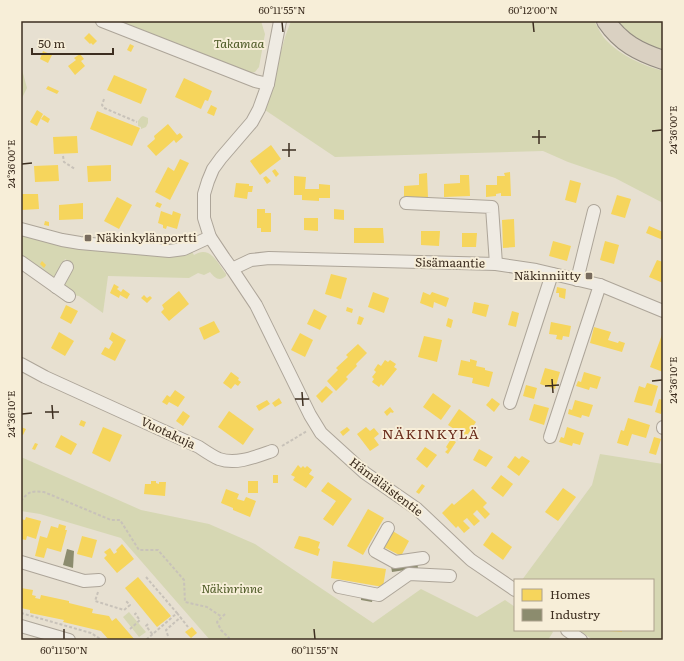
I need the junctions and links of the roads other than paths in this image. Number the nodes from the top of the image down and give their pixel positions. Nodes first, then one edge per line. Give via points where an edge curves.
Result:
1 (102, 21) edge
2 (280, 21) edge
3 (606, 21) edge
4 (663, 60) edge
5 (268, 84) junction
6 (406, 203) dead end
7 (594, 211) dead end
8 (21, 229) edge
9 (210, 237) junction
10 (21, 262) edge
11 (496, 264) junction
12 (67, 267) dead end
13 (232, 269) junction
14 (552, 274) junction
15 (577, 280) junction
16 (600, 285) junction
17 (56, 287) junction
18 (69, 296) dead end
19 (663, 310) edge
20 (21, 364) edge
21 (510, 403) dead end
22 (550, 437) dead end
23 (272, 451) road end
24 (388, 528) dead end
25 (423, 558) dead end
26 (21, 562) edge
27 (450, 576) dead end
28 (98, 586) road end
29 (339, 588) dead end
30 (514, 589) edge
31 (21, 626) edge
32 (568, 631) edge
33 (69, 640) edge
34 (581, 640) edge

1 - 5 street
2 - 5 street
3 - 4 highway via 628,44
5 - 9 street via 252,122 221,158 208,181 204,194 204,218
6 - 11 street via 492,207
7 - 15 street
8 - 9 street via 80,243 169,251 184,249
9 - 13 street, Hämäläistentie
10 - 17 street
11 - 13 street, Sisämaantie via 269,258 251,260
11 - 14 street, Sisämaantie
12 - 17 street
13 - 30 street, Hämäläistentie via 256,305 324,437 365,473 418,509 471,560
14 - 15 street, Sisämaantie
14 - 21 street
15 - 16 street, Sisämaantie
16 - 19 street, Sisämaantie
16 - 22 street
17 - 18 street
20 - 23 street, Vuotakuja via 199,447 218,459 231,462
24 - 25 street via 375,551 395,562
26 - 28 street
27 - 29 street via 409,574 379,595
31 - 33 street
32 - 34 street

